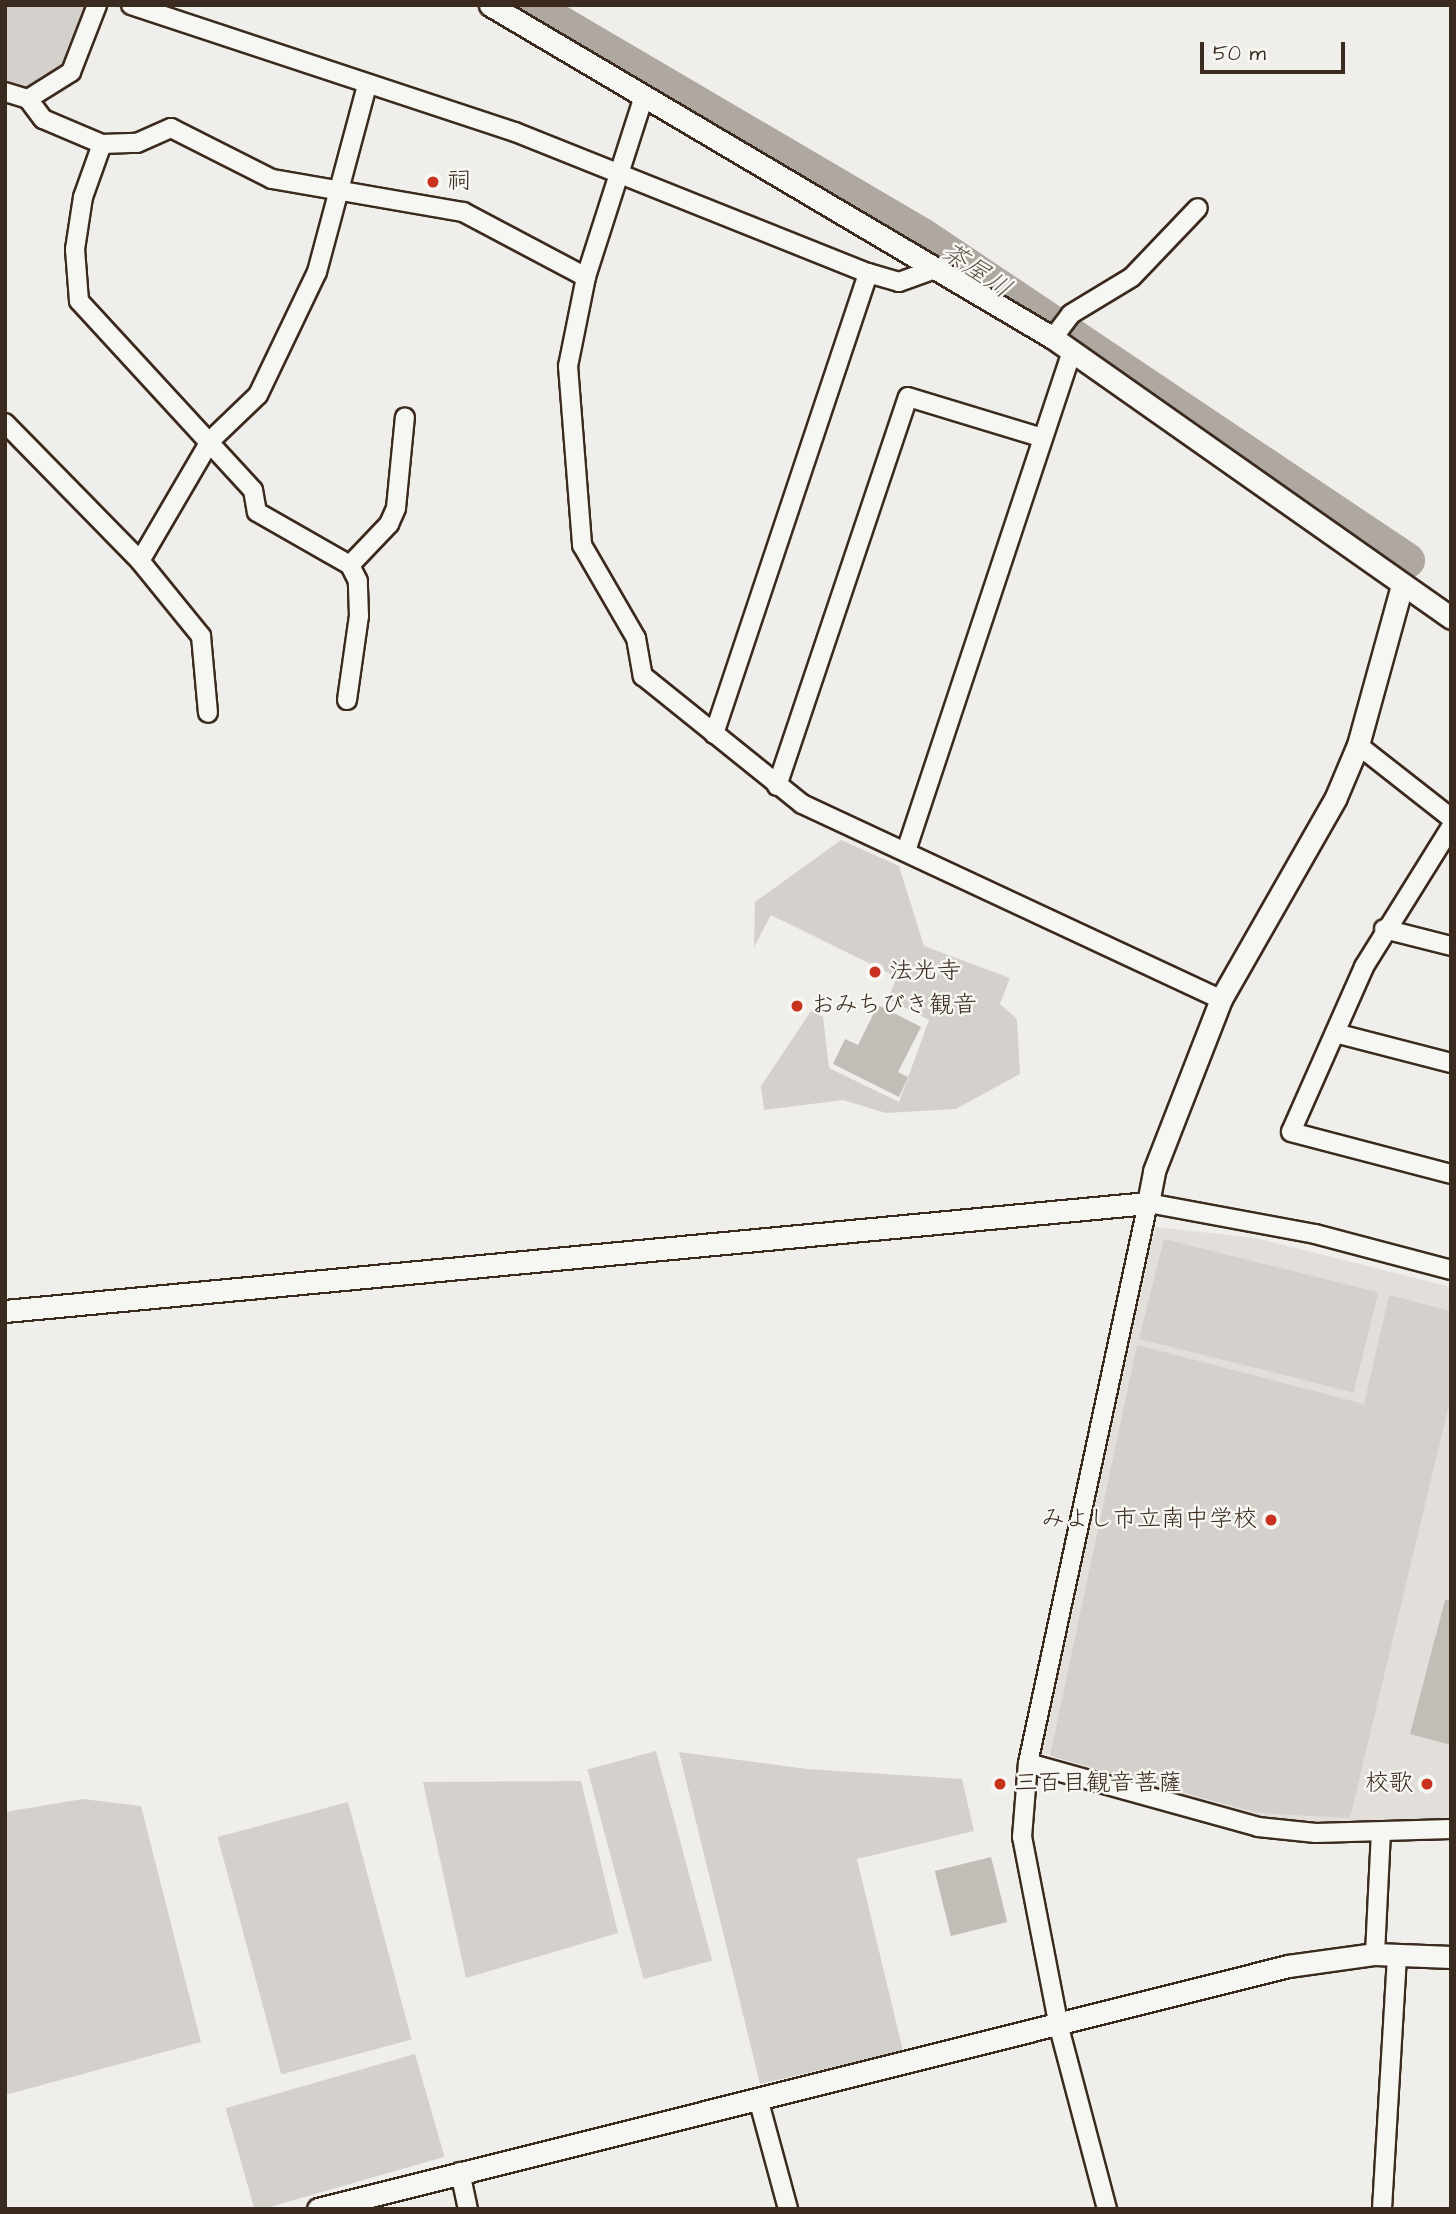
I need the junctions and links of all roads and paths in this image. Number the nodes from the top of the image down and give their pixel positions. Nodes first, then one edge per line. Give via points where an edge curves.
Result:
1 (97, 5) edge
2 (131, 5) edge
3 (490, 5) edge
4 (367, 85) junction
5 (5, 92) edge
6 (644, 96) junction
7 (28, 99) junction
8 (102, 144) junction
9 (618, 173) junction
10 (343, 191) junction
11 (1198, 208) dead end
12 (941, 267) junction
13 (868, 273) junction
14 (586, 277) junction
15 (1060, 330) junction
16 (1072, 351) junction
17 (405, 417) dead end
18 (5, 423) edge
19 (1043, 438) junction
20 (211, 441) junction
21 (140, 561) junction
22 (350, 565) junction
23 (1402, 585) junction
24 (1451, 618) edge
25 (347, 700) dead end
26 (208, 713) dead end
27 (714, 734) junction
28 (1359, 745) junction
29 (778, 786) junction
30 (1451, 818) edge
31 (1451, 827) edge
32 (906, 851) junction
33 (1384, 929) junction
34 (1451, 946) edge
35 (1222, 999) junction
36 (1335, 1033) junction
37 (1451, 1063) edge
38 (1451, 1174) edge
39 (1147, 1203) junction
40 (1451, 1270) edge
41 (5, 1311) edge
42 (1028, 1763) junction
43 (1451, 1829) edge
44 (1381, 1832) junction
45 (1375, 1954) junction
46 (1397, 1956) junction
47 (1451, 1958) edge
48 (1059, 2027) junction
49 (759, 2102) junction
50 (460, 2172) junction
51 (318, 2209) edge
52 (468, 2209) edge
53 (788, 2209) edge
54 (1107, 2209) edge
55 (1382, 2209) edge

1 - 7 street via 71,72
2 - 4 street
3 - 6 street
4 - 9 street via 515,132
4 - 10 street
5 - 7 street
6 - 9 street
6 - 12 street
7 - 8 street via 43,119
8 - 10 street via 136,143 171,128 272,179
8 - 20 street via 77,236 79,301
9 - 13 street
9 - 14 street
10 - 14 street via 463,212
10 - 20 street via 317,272 258,396
11 - 15 street via 1132,277
12 - 13 street via 899,282
12 - 15 street
13 - 27 street
14 - 27 street via 568,366 582,545 636,638 643,676
15 - 16 street
16 - 19 street
16 - 23 street
17 - 22 street via 396,508 389,524
18 - 21 street
19 - 29 street via 908,397
19 - 32 street
20 - 21 street
20 - 22 street via 253,490 257,512
21 - 26 street via 201,636
22 - 25 street via 358,582 359,616
23 - 24 street
23 - 28 street
27 - 29 street
28 - 30 street
28 - 35 street via 1336,797
29 - 32 street via 802,804
31 - 33 street
32 - 35 street
33 - 34 street
33 - 36 street
35 - 39 street via 1154,1171
36 - 37 street
36 - 38 street via 1291,1132
39 - 40 street via 1315,1234
39 - 41 street
39 - 42 street
42 - 44 street via 1258,1827
42 - 48 street via 1022,1837
43 - 44 street
44 - 45 street
45 - 46 street
45 - 48 street via 1288,1966
46 - 47 street
46 - 55 street
48 - 49 street
48 - 54 street
49 - 50 street
49 - 53 street
50 - 51 street
50 - 52 street

